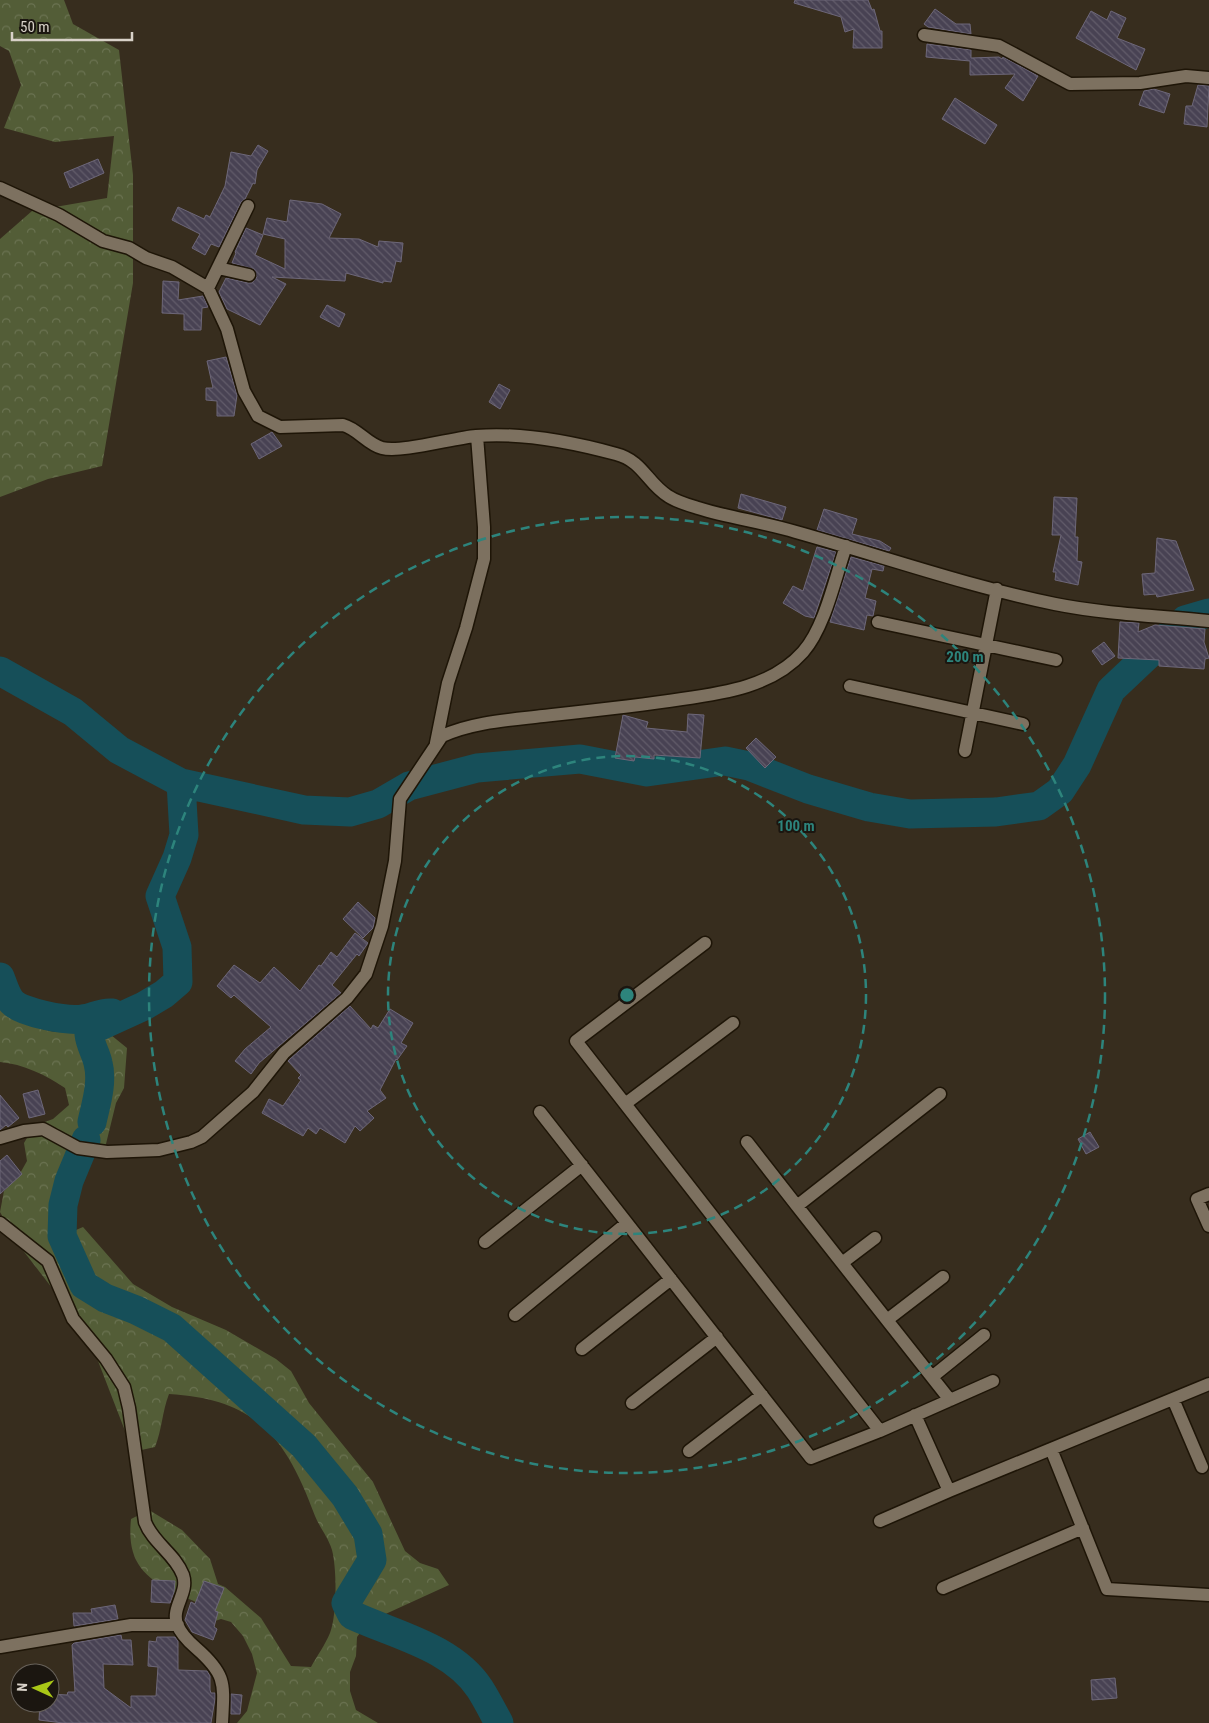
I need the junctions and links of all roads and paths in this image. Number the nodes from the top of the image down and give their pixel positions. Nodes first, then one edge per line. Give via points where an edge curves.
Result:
1 (924, 35) dead end
2 (1209, 78) edge
3 (0, 188) edge
4 (248, 206) dead end
5 (218, 268) junction
6 (249, 275) dead end
7 (208, 288) junction
8 (477, 436) junction
9 (846, 546) junction
10 (997, 589) junction
11 (1209, 621) edge
12 (878, 622) dead end
13 (984, 646) junction
14 (1056, 660) dead end
15 (850, 686) dead end
16 (973, 714) junction
17 (1023, 724) dead end
18 (436, 743) junction
19 (965, 752) dead end
20 (705, 943) dead end
21 (733, 1024) dead end
22 (940, 1094) dead end
23 (625, 1104) junction
24 (540, 1112) dead end
25 (0, 1138) edge
26 (747, 1142) dead end
27 (582, 1165) junction
28 (1209, 1194) edge
29 (797, 1206) junction
30 (0, 1223) edge
31 (627, 1224) junction
32 (1209, 1226) edge
33 (875, 1238) dead end
34 (485, 1242) dead end
35 (842, 1263) junction
36 (942, 1277) dead end
37 (671, 1279) junction
38 (515, 1315) dead end
39 (887, 1320) junction
40 (984, 1335) dead end
41 (717, 1337) junction
42 (582, 1349) dead end
43 (932, 1377) junction
44 (993, 1381) dead end
45 (1209, 1384) edge
46 (762, 1395) junction
47 (1173, 1399) junction
48 (950, 1400) junction
49 (632, 1403) dead end
50 (915, 1415) junction
51 (880, 1431) junction
52 (1051, 1449) junction
53 (689, 1450) dead end
54 (1202, 1467) dead end
55 (948, 1491) junction
56 (880, 1521) dead end
57 (1083, 1528) junction
58 (943, 1588) dead end
59 (1209, 1595) edge
60 (178, 1625) junction
61 (0, 1648) edge
62 (222, 1723) edge

1 - 2 street via 999,46 1070,84 1140,83 1186,76
3 - 7 street via 59,214 103,241 129,248 172,267
4 - 5 street
5 - 6 street
5 - 7 street
7 - 8 street via 227,329 247,399 258,416 269,423 280,427 343,425 382,448 395,449
8 - 9 street via 541,439 619,455 635,462 667,495 680,502
8 - 18 street via 484,559 448,683
9 - 10 street
9 - 18 street via 810,643 779,674 744,687 701,696 488,723 450,732
10 - 11 street via 1082,608
10 - 13 street
12 - 13 street
13 - 14 street
13 - 16 street
15 - 16 street
16 - 17 street
16 - 19 street
18 - 25 street via 402,794 395,861 382,926 366,974 347,998 284,1053 253,1092 202,1137 158,1150 107,1152 78,1148 43,1129
20 - 23 street via 576,1041
21 - 23 street
22 - 29 street
23 - 51 street
24 - 27 street
26 - 29 street
27 - 31 street
27 - 34 street
28 - 32 street via 1198,1199
29 - 35 street
30 - 60 street via 48,1261 73,1319 124,1387 130,1408 145,1522 157,1542 177,1564 184,1580 184,1592 176,1616
31 - 37 street
31 - 38 street
33 - 35 street
35 - 39 street
36 - 39 street
37 - 41 street
37 - 42 street
39 - 43 street
40 - 43 street
41 - 46 street
41 - 49 street
43 - 48 street
44 - 48 street
45 - 47 street
46 - 51 street via 811,1458
46 - 53 street
47 - 52 street
47 - 54 street
48 - 50 street
50 - 51 street
50 - 55 street
52 - 55 street
52 - 57 street
55 - 56 street
57 - 58 street
57 - 59 street via 1107,1589
60 - 61 street via 131,1625
60 - 62 street via 219,1673 224,1692

